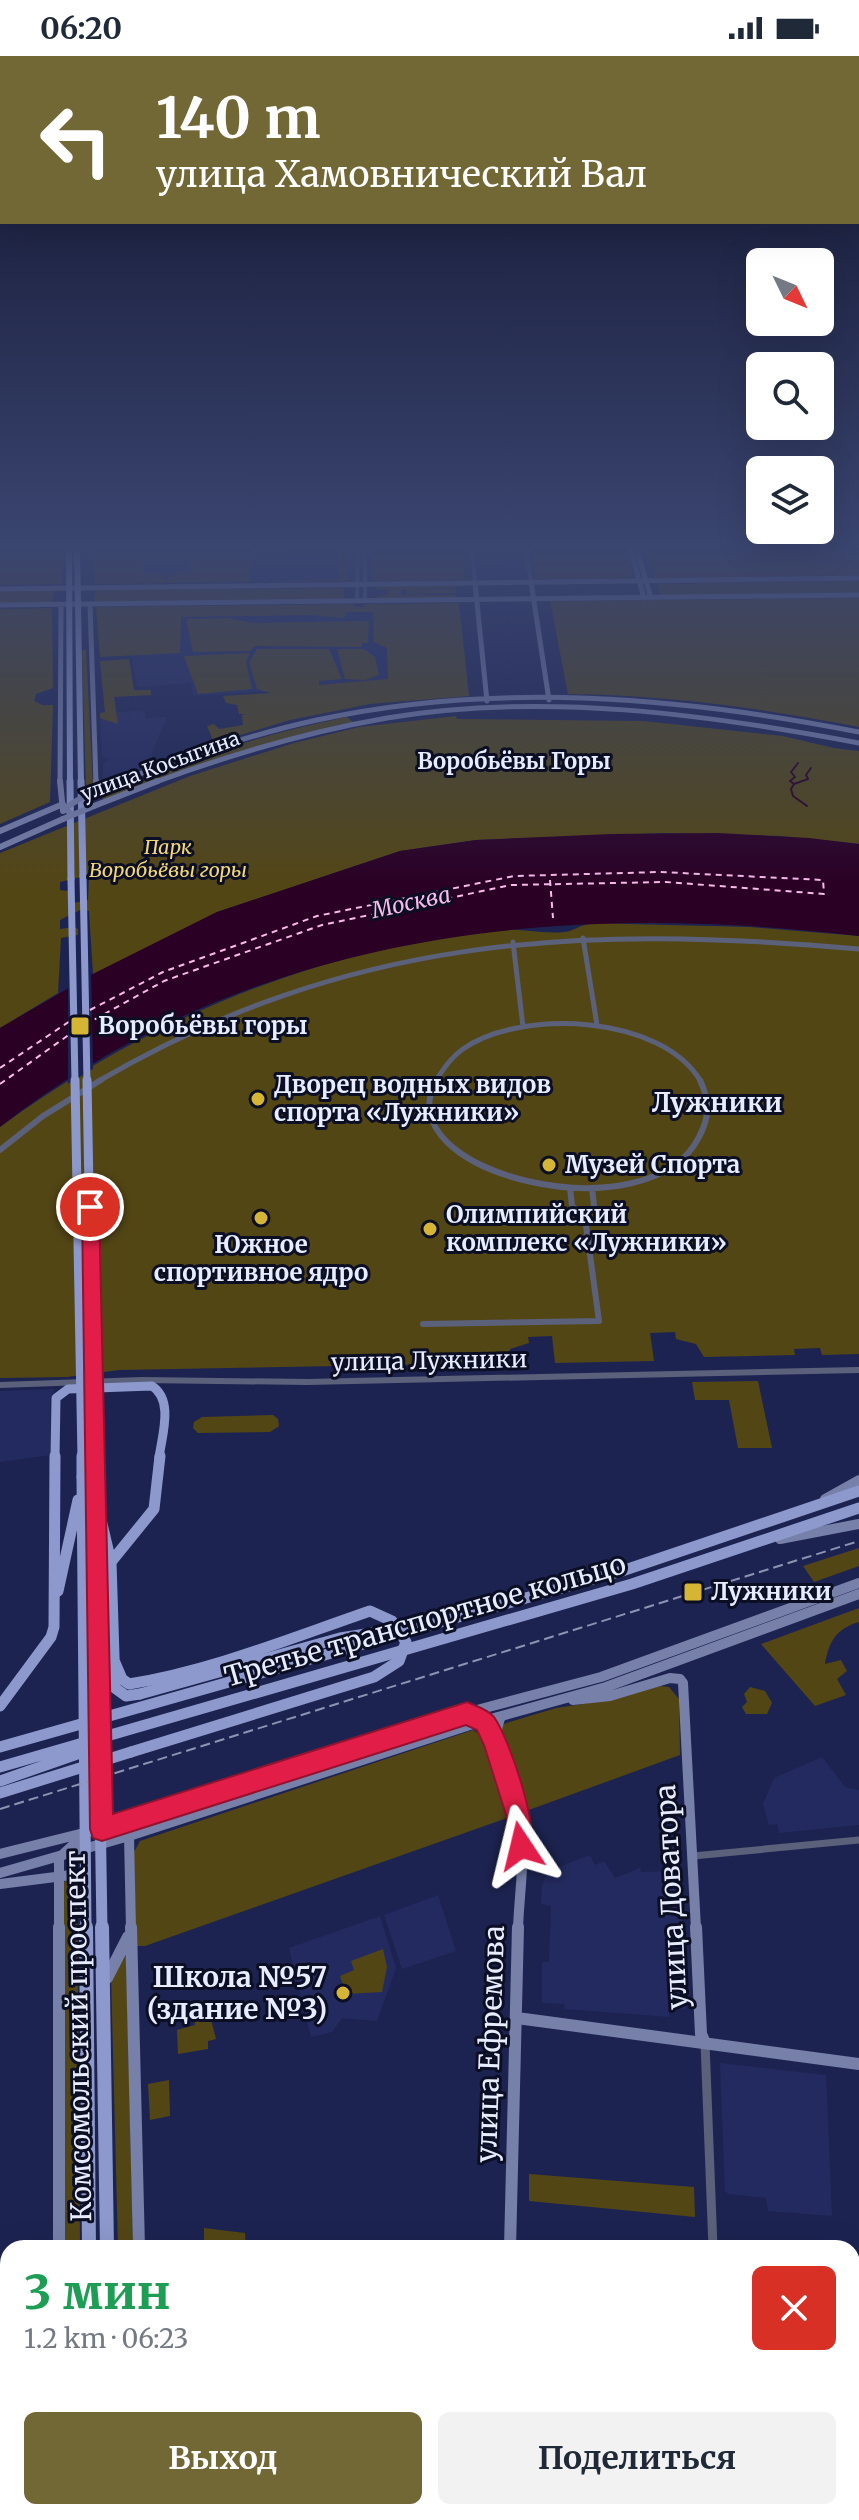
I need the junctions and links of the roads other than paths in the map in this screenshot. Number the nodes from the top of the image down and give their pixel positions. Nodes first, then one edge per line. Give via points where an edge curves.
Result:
1 (59, 659) edge
2 (75, 659) edge
3 (75, 659) edge
4 (91, 659) edge
5 (482, 659) edge
6 (542, 659) edge
7 (548, 698) junction
8 (486, 699) junction
9 (672, 703) junction
10 (684, 703) junction
11 (538, 709) junction
12 (488, 710) junction
13 (360, 712) junction
14 (669, 713) junction
15 (345, 714) junction
16 (679, 714) junction
17 (364, 722) junction
18 (351, 725) junction
19 (859, 732) edge
20 (859, 743) edge
21 (93, 798) junction
22 (62, 807) junction
23 (72, 815) junction
24 (0, 831) edge
25 (0, 847) edge
26 (583, 938) junction
27 (513, 942) junction
28 (859, 949) edge
29 (596, 1023) junction
30 (523, 1027) junction
31 (0, 1150) edge
32 (570, 1188) junction
33 (592, 1188) junction
34 (585, 1218) junction
35 (423, 1324) dead end
36 (859, 1370) edge
37 (59, 1383) junction
38 (0, 1385) edge
39 (56, 1398) junction
40 (82, 1477) junction
41 (859, 1480) edge
42 (859, 1491) edge
43 (95, 1492) junction
44 (859, 1508) edge
45 (806, 1511) junction
46 (859, 1524) edge
47 (771, 1540) junction
48 (111, 1562) junction
49 (859, 1583) edge
50 (859, 1594) edge
51 (56, 1601) junction
52 (822, 1602) junction
53 (437, 1623) junction
54 (113, 1663) junction
55 (604, 1682) junction
56 (548, 1703) junction
57 (0, 1706) edge
58 (99, 1708) junction
59 (467, 1713) junction
60 (501, 1716) junction
61 (480, 1722) junction
62 (160, 1724) junction
63 (495, 1746) junction
64 (0, 1747) edge
65 (0, 1767) edge
66 (0, 1781) edge
67 (0, 1793) edge
68 (102, 1829) junction
69 (85, 1834) junction
70 (129, 1836) junction
71 (859, 1840) edge
72 (101, 1844) junction
73 (85, 1849) junction
74 (0, 1854) edge
75 (693, 1856) junction
76 (59, 1858) junction
77 (0, 1873) edge
78 (59, 1876) junction
79 (86, 1881) junction
80 (0, 1884) edge
81 (130, 1927) junction
82 (103, 1990) junction
83 (517, 2018) junction
84 (705, 2043) junction
85 (859, 2064) edge
86 (59, 2240) edge
87 (89, 2240) edge
88 (107, 2240) edge
89 (139, 2240) edge
90 (510, 2240) edge
91 (713, 2240) edge

1 - 22 main road
2 - 43 main road, bridge
3 - 40 main road, bridge via 71,879
4 - 21 main road
5 - 8 main road
6 - 7 main road
7 - 8 main road, улица Косыгина
7 - 9 main road, улица Косыгина
7 - 11 main road via 548,704
8 - 12 main road
8 - 13 main road, улица Косыгина
9 - 10 main road, улица Косыгина
9 - 14 main road via 676,705
10 - 16 main road via 676,707
10 - 19 main road, улица Косыгина
11 - 12 main road, улица Косыгина
11 - 14 main road, улица Косыгина
12 - 17 main road, улица Косыгина
13 - 15 main road, улица Косыгина
13 - 17 main road via 355,716
14 - 16 main road, улица Косыгина
15 - 18 main road via 354,721
15 - 21 main road, улица Косыгина via 215,748
16 - 20 main road, улица Косыгина
17 - 18 main road, улица Косыгина
18 - 21 main road, улица Косыгина
21 - 22 main road, улица Косыгина, bridge
21 - 23 main road, улица Косыгина, bridge via 86,809
21 - 23 main road, bridge via 65,808
22 - 23 main road, bridge
22 - 24 main road, улица Косыгина
23 - 25 main road, улица Косыгина, bridge
26 - 27 street
26 - 28 street via 740,939
26 - 29 street
27 - 30 street
27 - 31 street via 381,964 244,1008 68,1098
29 - 30 street
29 - 33 street via 671,1051 695,1075 708,1108 701,1136 675,1164 641,1179
30 - 32 street via 486,1038 454,1057 435,1082 432,1113 448,1143 480,1168 515,1181
32 - 33 street
32 - 34 street via 572,1206
33 - 34 street via 595,1205
34 - 35 street via 599,1321
36 - 37 street, улица Лужники
37 - 38 street, улица Лужники
37 - 39 street
39 - 48 main road via 68,1389 148,1385 164,1397 154,1509
39 - 51 main road
40 - 51 main road
40 - 69 main road, Комсомольский проспект
41 - 45 main road, bridge
42 - 45 main road, Третье транспортное кольцо, bridge
43 - 48 main road
43 - 58 main road, Комсомольский проспект
44 - 47 main road, Третье транспортное кольцо, bridge
45 - 53 main road, Третье транспортное кольцо, bridge
46 - 47 main road, bridge
47 - 62 main road, Третье транспортное кольцо, bridge
48 - 54 main road
49 - 52 main road
50 - 52 main road
51 - 57 main road via 51,1637
52 - 55 main road
53 - 54 main road, bridge via 340,1638 140,1694 120,1694
53 - 64 main road, Третье транспортное кольцо, bridge
54 - 58 main road
54 - 67 main road, bridge via 129,1684 142,1682 204,1667 370,1611 391,1619 405,1641 400,1661 374,1677
55 - 56 main road
55 - 59 main road
56 - 60 main road
56 - 75 main road, улица Доватора via 610,1696 680,1679
58 - 68 main road, Комсомольский проспект
59 - 61 main road, улица Ефремова
59 - 68 main road
60 - 61 main road
60 - 63 main road
61 - 63 main road, улица Ефремова
61 - 70 main road
62 - 65 main road, Третье транспортное кольцо, bridge
62 - 66 main road, bridge
63 - 83 main road, улица Ефремова via 521,1828
68 - 69 main road
68 - 72 main road, Комсомольский проспект
69 - 73 main road, Комсомольский проспект
69 - 74 main road
69 - 76 main road, Комсомольский проспект
70 - 72 main road
70 - 81 main road
71 - 75 street
72 - 73 main road
72 - 82 main road, Комсомольский проспект
73 - 76 main road
73 - 79 main road, Комсомольский проспект
75 - 84 main road, улица Доватора
76 - 77 main road
76 - 78 main road, Комсомольский проспект
78 - 79 main road
78 - 80 main road
78 - 86 main road, Комсомольский проспект
79 - 87 main road, Комсомольский проспект
81 - 82 main road
81 - 89 main road
82 - 88 main road, Комсомольский проспект
83 - 84 main road
83 - 90 main road, улица Ефремова
84 - 85 main road
84 - 91 street, улица Доватора

